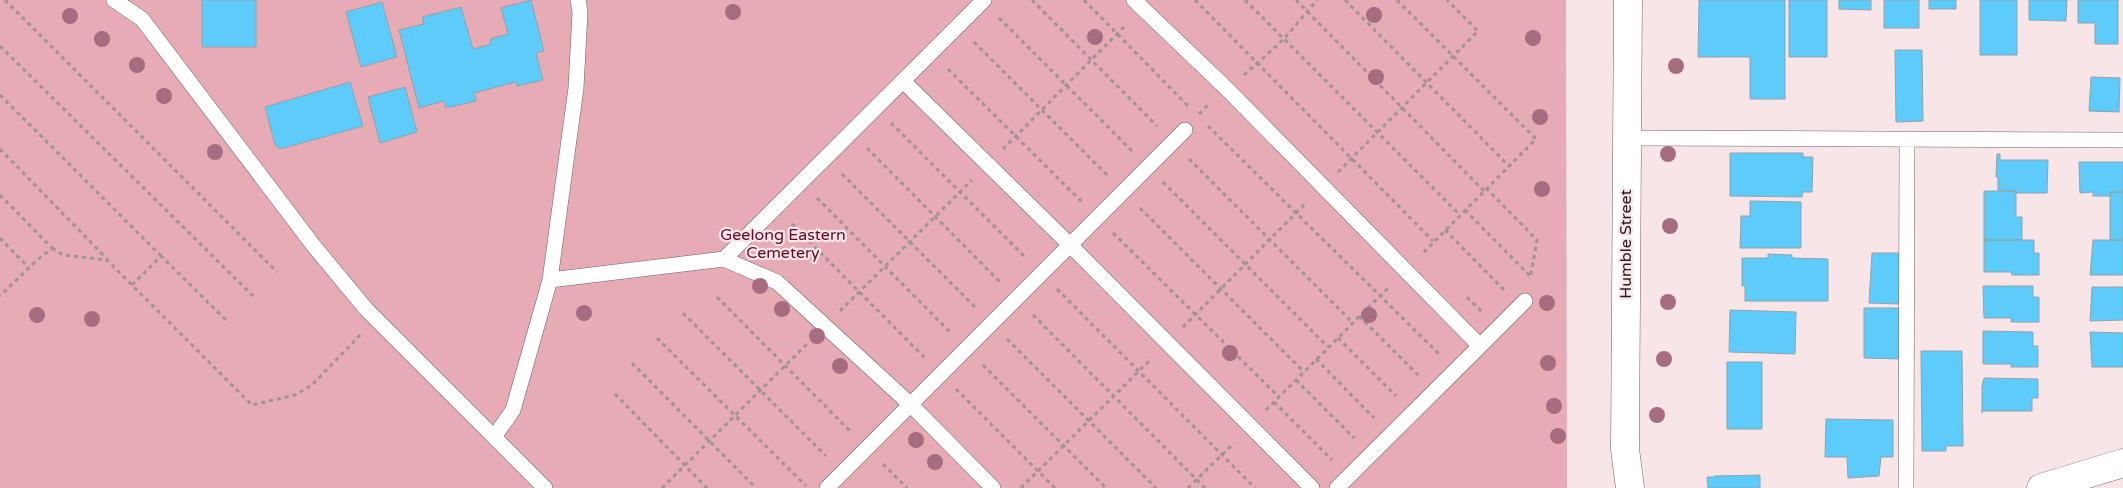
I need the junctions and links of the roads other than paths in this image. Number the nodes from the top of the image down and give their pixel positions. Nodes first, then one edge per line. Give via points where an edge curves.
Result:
1 (114, 0) edge
2 (578, 0) edge
3 (984, 0) edge
4 (1628, 0) edge
5 (1139, 4) edge
6 (904, 81) junction
7 (1185, 130) road end
8 (1627, 138) junction
9 (1907, 139) junction
10 (2123, 140) edge
11 (1070, 245) junction
12 (724, 259) junction
13 (550, 280) junction
14 (1523, 304) road end
15 (1480, 346) junction
16 (911, 405) junction
17 (494, 437) junction
18 (2123, 463) edge
19 (545, 488) edge
20 (827, 488) edge
21 (992, 488) edge
22 (1312, 488) edge
23 (1337, 488) edge
24 (1630, 488) edge
25 (1906, 488) edge
26 (2041, 488) edge

1 - 17 lane via 142,19 313,245 376,319
2 - 13 lane via 576,88
3 - 6 lane
4 - 8 street, Humble Street
5 - 15 lane
6 - 11 lane
6 - 12 lane
7 - 11 lane
8 - 9 lane
8 - 24 street, Humble Street via 1625,449
9 - 10 lane
9 - 25 lane
11 - 16 lane
11 - 22 lane
12 - 13 lane
12 - 16 lane via 777,282
13 - 17 lane via 513,410
14 - 15 lane
15 - 23 lane
16 - 20 lane
16 - 21 lane
17 - 19 lane
18 - 26 street

